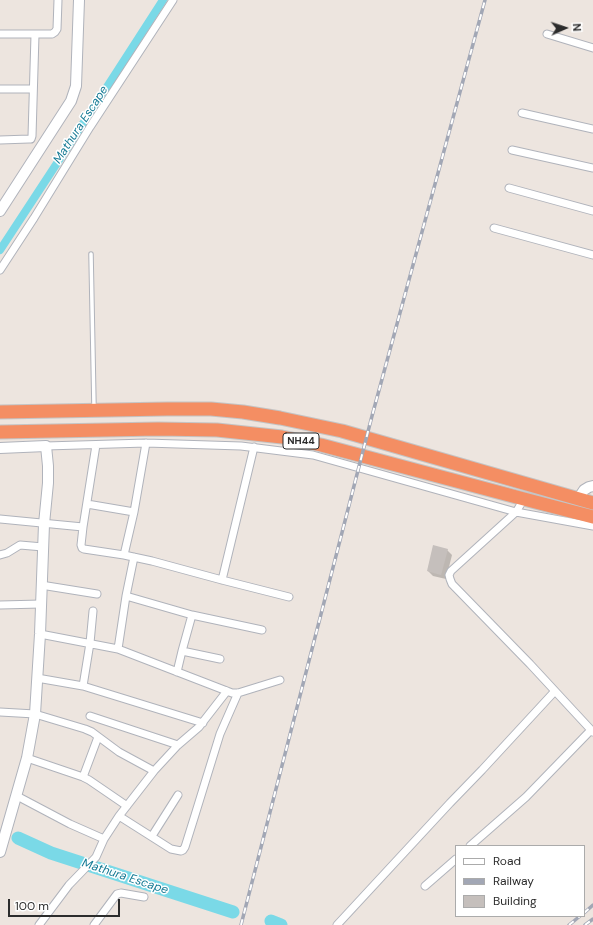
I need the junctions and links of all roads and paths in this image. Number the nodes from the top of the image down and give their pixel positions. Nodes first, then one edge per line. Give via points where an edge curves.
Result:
1 (58, 0) edge
2 (79, 0) edge
3 (173, 0) edge
4 (0, 34) edge
5 (547, 34) dead end
6 (35, 35) junction
7 (593, 48) edge
8 (0, 89) edge
9 (33, 89) junction
10 (522, 113) dead end
11 (593, 130) edge
12 (0, 140) edge
13 (512, 150) dead end
14 (593, 168) edge
15 (509, 188) dead end
16 (0, 211) edge
17 (593, 211) edge
18 (494, 228) dead end
19 (91, 254) dead end
20 (593, 255) edge
21 (0, 270) edge
22 (94, 410) junction
23 (0, 412) edge
24 (0, 432) edge
25 (146, 443) junction
26 (96, 445) junction
27 (46, 446) junction
28 (254, 447) junction
29 (0, 448) edge
30 (593, 486) edge
31 (524, 499) junction
32 (578, 499) junction
33 (593, 503) edge
34 (87, 504) junction
35 (134, 512) junction
36 (516, 512) junction
37 (593, 517) edge
38 (0, 519) edge
39 (44, 524) junction
40 (593, 526) edge
41 (83, 527) junction
42 (43, 547) junction
43 (0, 555) edge
44 (124, 555) junction
45 (134, 557) junction
46 (222, 580) junction
47 (41, 585) junction
48 (96, 594) dead end
49 (126, 596) junction
50 (289, 597) dead end
51 (41, 604) junction
52 (0, 605) edge
53 (93, 611) dead end
54 (192, 615) junction
55 (262, 630) dead end
56 (40, 634) junction
57 (90, 644) junction
58 (118, 649) junction
59 (182, 651) junction
60 (220, 658) dead end
61 (177, 672) junction
62 (37, 678) junction
63 (280, 680) dead end
64 (83, 686) junction
65 (227, 691) junction
66 (555, 691) junction
67 (238, 693) junction
68 (0, 712) edge
69 (35, 714) junction
70 (90, 716) dead end
71 (203, 723) junction
72 (592, 731) edge
73 (98, 737) junction
74 (178, 745) junction
75 (27, 758) junction
76 (154, 771) junction
77 (82, 777) junction
78 (178, 795) dead end
79 (17, 796) junction
80 (127, 806) junction
81 (119, 816) junction
82 (152, 836) junction
83 (104, 838) junction
84 (471, 845) edge
85 (0, 852) edge
86 (455, 860) edge
87 (425, 886) dead end
88 (144, 897) dead end
89 (39, 925) edge
90 (94, 925) edge
91 (337, 925) edge

1 - 6 street via 57,29 52,34
2 - 16 street via 76,86 71,101
3 - 21 street
4 - 6 street
5 - 7 street
6 - 9 street
8 - 9 street
9 - 12 street via 31,138
10 - 11 street
13 - 14 street
15 - 17 street
18 - 20 street
19 - 22 lane
22 - 23 highway, NH44
22 - 32 highway, NH44 via 211,409 280,418 342,431
24 - 31 highway, NH44 via 217,430 282,437 322,445
25 - 26 street
25 - 28 street
25 - 35 street
26 - 27 street
26 - 34 street
27 - 29 street
27 - 39 street via 48,483
28 - 36 street via 314,455
28 - 46 street
30 - 32 street via 584,490
31 - 36 street
31 - 37 highway, NH44
32 - 33 highway, NH44
34 - 35 street
34 - 41 street
35 - 44 street
36 - 40 street
36 - 66 street via 449,575 452,584
38 - 39 street
39 - 41 street
39 - 42 street
41 - 44 street via 82,548
42 - 43 street via 20,545
42 - 47 street
44 - 45 street
45 - 46 street
45 - 49 street
46 - 50 street
47 - 48 street
47 - 51 street
49 - 54 street
49 - 58 street
51 - 52 street
51 - 56 street
53 - 57 street
54 - 55 street
54 - 59 street
56 - 57 street
56 - 62 street
57 - 58 street
57 - 64 street
58 - 61 street
59 - 60 street
59 - 61 street
61 - 65 street
62 - 64 street
62 - 69 street
63 - 67 street
64 - 71 street
65 - 67 street
65 - 71 street
66 - 72 street
66 - 91 street
67 - 82 street via 219,738 185,847 181,851 172,849
68 - 69 street
69 - 73 street via 85,729
69 - 75 street
70 - 74 street
71 - 74 street
72 - 84 street via 526,796
73 - 76 street
73 - 77 street
74 - 76 street
75 - 77 street
75 - 79 street
76 - 80 street
77 - 80 street
78 - 82 street
79 - 83 street via 64,822
79 - 85 street
80 - 81 street
81 - 82 street
81 - 83 street
83 - 89 street via 96,857 69,885
86 - 87 street
88 - 90 street via 117,894

